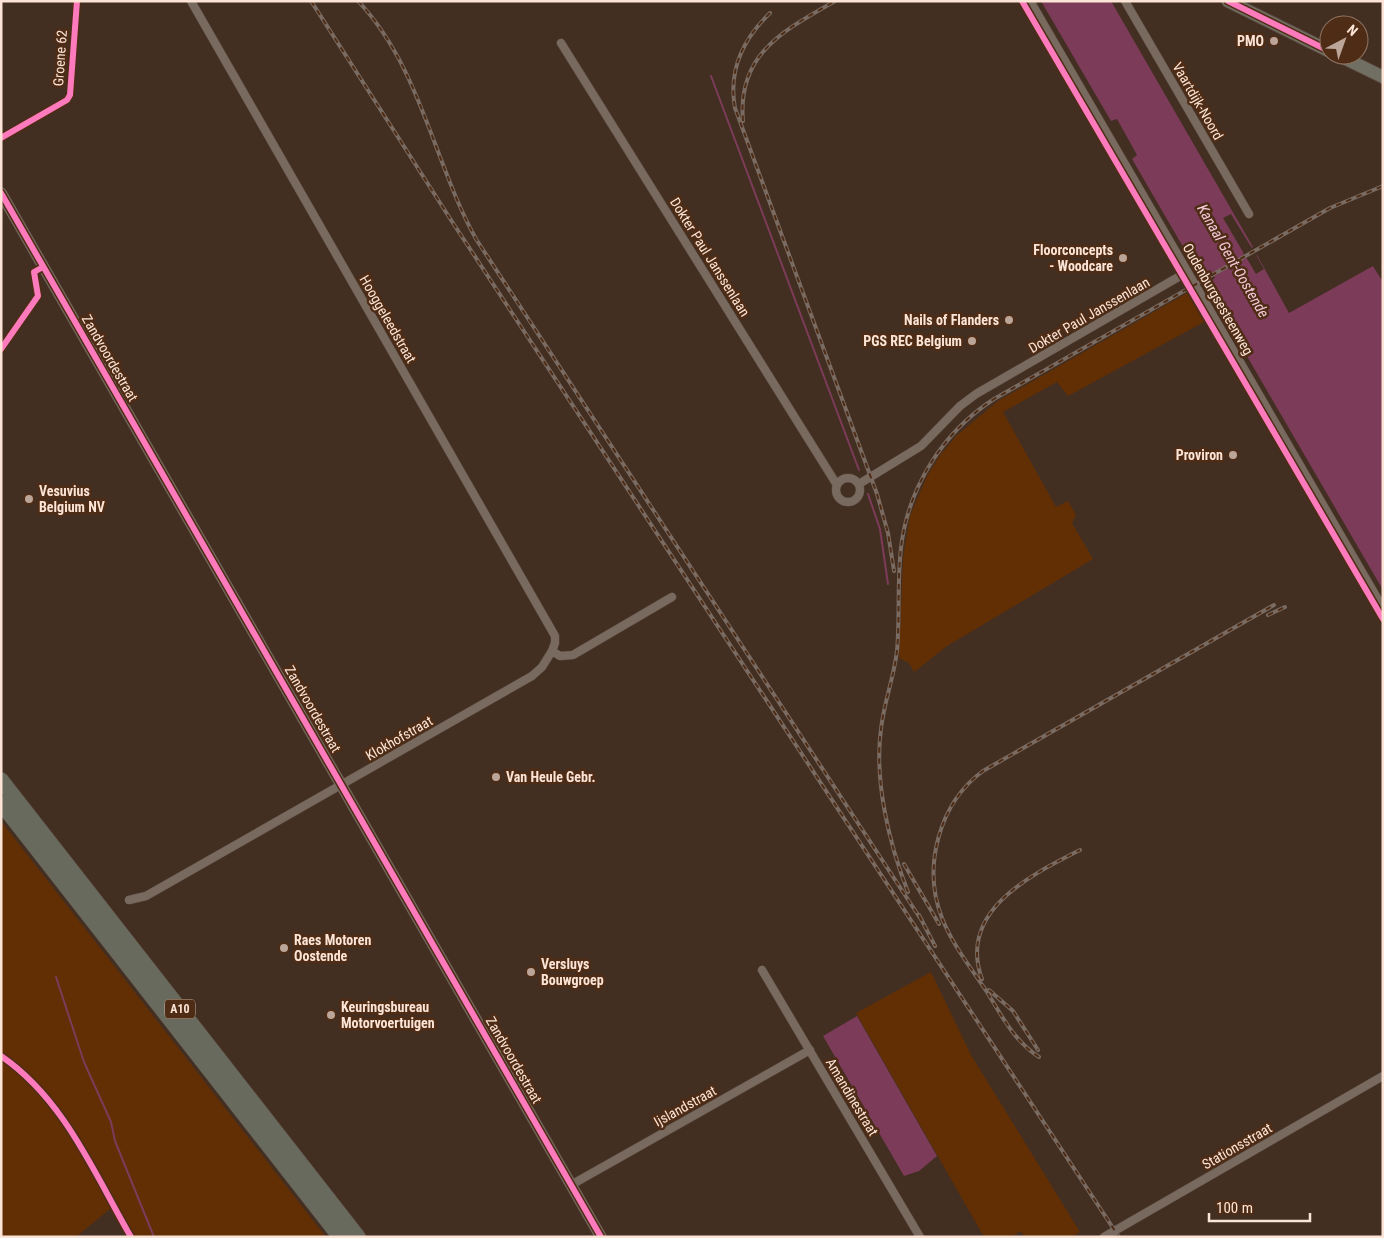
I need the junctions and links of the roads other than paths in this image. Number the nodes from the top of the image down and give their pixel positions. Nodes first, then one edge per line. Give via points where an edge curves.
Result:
1 (191, 1) edge
2 (1030, 1) edge
3 (1125, 1) edge
4 (1228, 1) edge
5 (562, 44) dead end
6 (1319, 46) edge
7 (1358, 65) edge
8 (1383, 77) edge
9 (1, 193) edge
10 (1249, 214) dead end
11 (1188, 272) junction
12 (859, 484) junction
13 (837, 485) junction
14 (672, 598) dead end
15 (1383, 610) edge
16 (552, 651) junction
17 (1, 780) edge
18 (342, 785) junction
19 (1, 804) edge
20 (129, 900) dead end
21 (762, 970) dead end
22 (810, 1050) junction
23 (1383, 1076) edge
24 (571, 1185) junction
25 (340, 1237) edge
26 (358, 1237) edge
27 (601, 1237) edge
28 (920, 1237) edge
29 (1104, 1237) edge

1 - 16 street, Hooggeleedstraat via 555,636
2 - 11 street, Oudenburgsesteenweg
3 - 10 street, Vaartdijk-Noord
4 - 6 main road
5 - 13 street, Dokter Paul Janssenlaan
7 - 8 main road
9 - 18 main road, Zandvoordestraat
11 - 12 street, Dokter Paul Janssenlaan via 976,394 921,446
11 - 15 street, Oudenburgsesteenweg
12 - 13 street via 848,478
12 - 13 street, Dokter Paul Janssenlaan via 859,497 851,502 841,500 837,495
14 - 16 street via 573,655 560,656
16 - 18 street, Klokhofstraat via 532,676
17 - 26 highway, A10
18 - 20 street, Klokhofstraat via 146,896
18 - 24 main road, Zandvoordestraat
19 - 25 highway, A10
21 - 22 street, Amandinestraat
22 - 24 street, Ijslandstraat
22 - 28 street, Amandinestraat
23 - 29 street, Stationsstraat
24 - 27 main road, Zandvoordestraat

